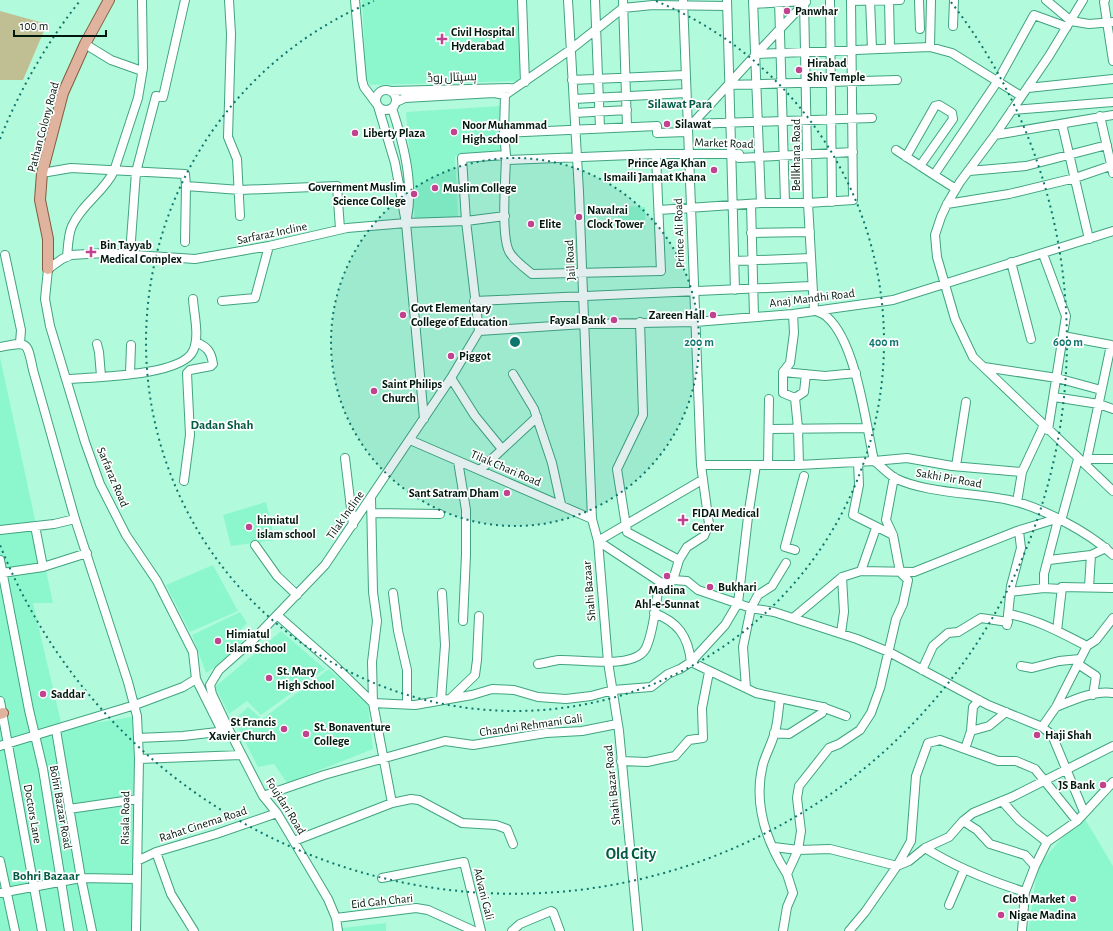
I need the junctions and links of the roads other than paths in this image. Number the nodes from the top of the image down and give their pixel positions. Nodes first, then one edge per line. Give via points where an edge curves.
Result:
1 (109, 0) edge
2 (142, 0) edge
3 (185, 0) edge
4 (229, 0) edge
5 (355, 0) edge
6 (522, 0) edge
7 (568, 0) edge
8 (595, 0) edge
9 (830, 0) edge
10 (851, 0) edge
11 (889, 0) edge
12 (900, 0) edge
13 (919, 0) edge
14 (931, 0) edge
15 (954, 0) edge
16 (1046, 0) edge
17 (1083, 0) edge
18 (1106, 0) edge
19 (779, 1) edge
20 (805, 1) edge
21 (870, 1) edge
22 (683, 2) edge
23 (753, 2) edge
24 (727, 3) edge
25 (623, 4) edge
26 (1110, 23) edge
27 (1069, 24) junction
28 (953, 26) dead end
29 (920, 29) dead end
30 (780, 30) junction
31 (596, 31) junction
32 (1112, 41) edge
33 (85, 44) junction
34 (930, 47) junction
35 (872, 48) junction
36 (890, 48) junction
37 (852, 49) junction
38 (570, 50) junction
39 (830, 50) junction
40 (806, 51) junction
41 (781, 52) junction
42 (755, 54) junction
43 (1113, 61) edge
44 (142, 70) junction
45 (685, 75) junction
46 (626, 78) junction
47 (598, 79) junction
48 (1113, 79) edge
49 (362, 80) junction
50 (572, 80) junction
51 (897, 80) dead end
52 (525, 82) junction
53 (831, 82) junction
54 (852, 82) junction
55 (997, 82) junction
56 (781, 83) junction
57 (807, 83) junction
58 (756, 84) junction
59 (729, 85) junction
60 (514, 88) junction
61 (1028, 88) junction
62 (390, 91) junction
63 (380, 92) junction
64 (686, 94) junction
65 (505, 95) junction
66 (626, 96) junction
67 (1021, 96) junction
68 (599, 98) junction
69 (574, 99) junction
70 (1113, 102) edge
71 (377, 105) junction
72 (394, 105) junction
73 (627, 110) junction
74 (1012, 110) junction
75 (599, 111) junction
76 (574, 113) junction
77 (1113, 115) edge
78 (1100, 116) junction
79 (853, 118) junction
80 (872, 118) dead end
81 (831, 119) junction
82 (808, 120) junction
83 (782, 121) junction
84 (758, 122) junction
85 (730, 123) junction
86 (1062, 124) junction
87 (627, 127) junction
88 (600, 128) junction
89 (689, 128) junction
90 (576, 130) junction
91 (504, 133) junction
92 (995, 135) junction
93 (1107, 145) junction
94 (896, 150) dead end
95 (853, 152) junction
96 (832, 153) junction
97 (656, 154) junction
98 (688, 154) junction
99 (731, 154) junction
100 (808, 154) junction
101 (1069, 154) junction
102 (783, 155) junction
103 (759, 156) junction
104 (577, 157) junction
105 (906, 157) junction
106 (506, 158) junction
107 (920, 166) junction
108 (1112, 168) edge
109 (114, 171) junction
110 (969, 171) junction
111 (136, 172) junction
112 (42, 173) junction
113 (934, 175) junction
114 (1075, 178) junction
115 (186, 186) junction
116 (956, 189) junction
117 (240, 190) junction
118 (785, 202) junction
119 (832, 202) junction
120 (761, 203) junction
121 (808, 203) junction
122 (733, 204) junction
123 (750, 204) junction
124 (948, 204) junction
125 (691, 208) junction
126 (659, 210) junction
127 (240, 216) dead end
128 (505, 216) junction
129 (466, 221) junction
130 (406, 223) junction
131 (340, 229) junction
132 (1113, 231) edge
133 (810, 232) junction
134 (751, 233) junction
135 (1089, 239) junction
136 (185, 242) dead end
137 (269, 246) junction
138 (130, 254) junction
139 (1043, 254) junction
140 (5, 255) dead end
141 (67, 257) junction
142 (811, 258) junction
143 (752, 260) junction
144 (734, 261) junction
145 (1011, 262) junction
146 (48, 269) junction
147 (583, 274) junction
148 (943, 283) junction
149 (811, 286) junction
150 (753, 289) junction
151 (735, 290) junction
152 (694, 291) junction
153 (584, 296) junction
154 (193, 299) dead end
155 (474, 301) junction
156 (222, 302) dead end
157 (814, 310) junction
158 (793, 314) junction
159 (754, 316) junction
160 (640, 322) junction
161 (695, 322) junction
162 (584, 324) junction
163 (479, 331) junction
164 (1063, 336) junction
165 (1031, 339) dead end
166 (196, 342) junction
167 (20, 343) junction
168 (97, 344) dead end
169 (131, 345) dead end
170 (0, 347) edge
171 (983, 367) junction
172 (783, 372) junction
173 (856, 373) junction
174 (130, 374) junction
175 (513, 374) dead end
176 (806, 374) junction
177 (101, 376) junction
178 (451, 378) junction
179 (1057, 378) junction
180 (68, 379) junction
181 (1101, 390) junction
182 (1054, 397) junction
183 (795, 398) junction
184 (769, 399) dead end
185 (966, 402) dead end
186 (1099, 404) junction
187 (1113, 409) edge
188 (537, 417) junction
189 (424, 420) junction
190 (798, 428) junction
191 (867, 428) junction
192 (1046, 428) junction
193 (769, 429) junction
194 (410, 440) junction
195 (502, 449) junction
196 (345, 458) dead end
197 (1078, 459) junction
198 (1113, 459) edge
199 (458, 461) junction
200 (874, 461) junction
201 (858, 462) junction
202 (1087, 463) junction
203 (756, 465) junction
204 (768, 465) junction
205 (799, 465) junction
206 (701, 466) junction
207 (956, 466) junction
208 (480, 470) junction
209 (1022, 472) junction
210 (804, 476) dead end
211 (894, 477) junction
212 (702, 480) junction
213 (184, 481) dead end
214 (1113, 492) edge
215 (371, 498) junction
216 (1017, 502) junction
217 (561, 504) junction
218 (372, 513) junction
219 (440, 514) dead end
220 (75, 519) junction
221 (592, 519) junction
222 (1058, 520) junction
223 (353, 525) junction
224 (35, 526) junction
225 (626, 528) junction
226 (876, 528) junction
227 (0, 530) edge
228 (1019, 531) junction
229 (893, 535) junction
230 (598, 541) junction
231 (255, 545) dead end
232 (1106, 548) junction
233 (795, 550) dead end
234 (87, 553) junction
235 (1091, 555) junction
236 (1113, 555) edge
237 (0, 560) edge
238 (679, 560) junction
239 (1049, 560) junction
240 (786, 563) dead end
241 (43, 567) junction
242 (861, 571) junction
243 (900, 572) junction
244 (2, 576) edge
245 (842, 577) junction
246 (673, 580) junction
247 (660, 582) junction
248 (1089, 587) junction
249 (1044, 588) junction
250 (1113, 588) edge
251 (1061, 589) junction
252 (442, 592) dead end
253 (1010, 592) junction
254 (393, 593) dead end
255 (297, 595) junction
256 (738, 603) junction
257 (751, 608) junction
258 (654, 613) junction
259 (277, 615) junction
260 (479, 616) dead end
261 (793, 618) junction
262 (1113, 618) edge
263 (1008, 620) junction
264 (463, 621) dead end
265 (1057, 631) junction
266 (841, 633) junction
267 (1087, 646) junction
268 (889, 652) junction
269 (608, 662) junction
270 (691, 662) junction
271 (1079, 662) junction
272 (538, 664) dead end
273 (1021, 666) dead end
274 (922, 670) junction
275 (709, 672) junction
276 (196, 679) junction
277 (746, 688) junction
278 (613, 690) junction
279 (212, 694) joint
280 (1113, 694) edge
281 (1093, 695) junction
282 (451, 698) junction
283 (780, 699) junction
284 (441, 700) junction
285 (979, 700) junction
286 (0, 701) edge
287 (373, 703) junction
288 (406, 704) junction
289 (135, 705) junction
290 (824, 707) junction
291 (1056, 707) junction
292 (1006, 712) junction
293 (1, 713) edge
294 (846, 716) dead end
295 (617, 724) junction
296 (1042, 727) junction
297 (56, 730) junction
298 (226, 731) junction
299 (971, 731) junction
300 (774, 733) junction
301 (35, 735) junction
302 (138, 738) junction
303 (8, 744) junction
304 (0, 746) edge
305 (1113, 746) edge
306 (965, 748) junction
307 (241, 755) junction
308 (139, 759) junction
309 (384, 759) junction
310 (621, 761) junction
311 (1066, 770) junction
312 (1045, 780) junction
313 (1112, 786) edge
314 (263, 796) junction
315 (138, 799) junction
316 (1002, 801) junction
317 (392, 803) junction
318 (69, 809) junction
319 (1084, 812) junction
320 (277, 813) junction
321 (963, 820) junction
322 (1076, 821) junction
323 (294, 841) junction
324 (1047, 842) junction
325 (513, 844) dead end
326 (774, 847) junction
327 (926, 848) junction
328 (798, 850) junction
329 (156, 852) junction
330 (0, 861) edge
331 (137, 861) junction
332 (897, 866) junction
333 (1035, 866) junction
334 (964, 870) junction
335 (787, 874) junction
336 (81, 878) junction
337 (382, 878) dead end
338 (136, 879) junction
339 (61, 881) junction
340 (33, 887) junction
341 (1025, 892) junction
342 (3, 893) edge
343 (949, 906) dead end
344 (336, 918) junction
345 (15, 931) edge
346 (42, 931) edge
347 (69, 931) edge
348 (92, 931) edge
349 (136, 931) edge
350 (194, 931) edge
351 (338, 931) edge
352 (474, 931) edge
353 (481, 931) edge
354 (512, 931) edge
355 (560, 931) edge
356 (638, 931) edge
357 (783, 931) edge
358 (849, 931) edge
359 (1022, 931) edge

1 - 33 main road, Pathan Colony Road
2 - 44 street
3 - 111 street via 163,97 156,96
4 - 117 street via 231,34 228,137 237,159
5 - 49 street
6 - 52 street
7 - 38 street, Jail Road
8 - 31 street
9 - 39 street
10 - 21 street
10 - 37 street
11 - 12 street
11 - 21 street
11 - 36 street
13 - 29 street
14 - 34 street
15 - 28 street
16 - 27 street
17 - 27 street
18 - 26 street via 1104,2
19 - 20 street
19 - 23 street
19 - 30 street
20 - 30 street
20 - 40 street, Bellkhana Road
21 - 35 street
22 - 24 street
22 - 25 street
22 - 45 street, Prince Ali Road
23 - 42 street
24 - 59 street
25 - 31 street
25 - 46 street
26 - 27 street
26 - 32 street
27 - 55 street via 1034,15
27 - 61 street
30 - 41 street
30 - 42 street
31 - 38 street
31 - 47 street
32 - 43 street
33 - 44 street via 111,60
33 - 112 main road, Pathan Colony Road via 63,93
34 - 36 street
34 - 55 street via 952,53
35 - 36 street
35 - 37 street
37 - 39 street
37 - 54 street
38 - 50 street, Jail Road
38 - 52 street
39 - 40 street
39 - 53 street
40 - 41 street
40 - 57 street, Bellkhana Road
41 - 42 street
41 - 56 street
42 - 58 street
42 - 59 street
44 - 109 street via 138,98
45 - 46 street
45 - 64 street, Prince Ali Road
46 - 47 street
46 - 66 street
47 - 50 street
47 - 68 street
48 - 61 street
49 - 63 street via 368,88
49 - 71 street
50 - 69 street, Jail Road
51 - 54 street
52 - 60 street
53 - 54 street
53 - 57 street
53 - 81 street
54 - 79 street
55 - 67 street
55 - 113 street
56 - 57 street
56 - 58 street
56 - 83 street
57 - 82 street, Bellkhana Road
58 - 59 street
58 - 84 street
59 - 85 street
59 - 89 street
60 - 62 street, ہسپتال روڈ
60 - 65 street
61 - 67 street
62 - 63 street
62 - 72 street via 395,96
63 - 71 street via 377,96
64 - 66 street
64 - 89 street, Prince Ali Road
65 - 72 street, ہسپتال روڈ via 494,93 403,98
65 - 91 street
66 - 68 street
66 - 73 street
67 - 74 street
68 - 69 street
68 - 75 street
69 - 76 street, Jail Road
70 - 74 street
71 - 72 street via 386,110
71 - 130 street via 395,162
72 - 130 street via 407,166 410,205
73 - 75 street
73 - 87 street
74 - 92 street
75 - 76 street
75 - 88 street
76 - 90 street, Jail Road
77 - 78 street
78 - 86 street
78 - 93 street
79 - 80 street
79 - 81 street
79 - 95 street
81 - 82 street
81 - 96 street
82 - 83 street
82 - 100 street, Bellkhana Road
83 - 84 street
83 - 102 street
84 - 85 street
84 - 103 street
85 - 89 street
85 - 99 street
86 - 92 street
86 - 101 street
87 - 88 street
87 - 89 street via 657,126 657,133
88 - 90 street
89 - 98 street, Prince Ali Road
90 - 91 street
90 - 104 street, Jail Road
91 - 106 street
92 - 110 street
93 - 101 street
93 - 108 street
94 - 105 street
95 - 96 street, Market Road
95 - 119 street via 853,200
96 - 100 street, Market Road
96 - 119 street
97 - 98 street, Market Road
97 - 104 street, Market Road
97 - 126 street
98 - 99 street, Market Road
98 - 125 street, Prince Ali Road
99 - 103 street, Market Road via 739,154 739,158
99 - 122 street
100 - 102 street, Market Road
100 - 121 street, Bellkhana Road
101 - 110 street via 1026,166
101 - 114 street
102 - 103 street, Market Road
102 - 118 street
103 - 120 street
104 - 106 street, Market Road
104 - 147 street, Jail Road
105 - 107 street
105 - 107 street via 935,106 939,105 952,113 953,119
106 - 128 street
106 - 129 street, Market Road via 462,158
107 - 113 street
108 - 114 street
109 - 111 street
109 - 112 street via 72,168
109 - 141 street via 109,181 72,225
110 - 116 street
111 - 115 street via 185,174
111 - 138 street
112 - 146 main road, Pathan Colony Road via 40,200 48,239
113 - 116 street
114 - 124 street via 1009,194
114 - 135 street
115 - 117 street
115 - 136 street
116 - 124 street
117 - 127 street
117 - 131 street via 337,186
118 - 120 street
118 - 121 street
119 - 121 street
120 - 123 street
121 - 133 street, Bellkhana Road
122 - 123 street
122 - 125 street
122 - 144 street
123 - 134 street
124 - 148 street via 935,234
125 - 126 street
125 - 152 street, Prince Ali Road
126 - 147 street via 661,271
128 - 129 street, Sarfaraz Incline
128 - 147 street via 506,245 510,253 532,274
129 - 130 street, Sarfaraz Incline
129 - 155 street
130 - 131 street, Sarfaraz Incline
130 - 189 street
131 - 137 street, Sarfaraz Incline
132 - 135 street, Anaj Mandhi Road
133 - 134 street
133 - 142 street, Bellkhana Road
134 - 143 street
135 - 139 street, Anaj Mandhi Road
137 - 138 street, Sarfaraz Incline via 195,259
137 - 156 street via 255,298
138 - 141 street, Sarfaraz Incline via 105,253
139 - 145 street, Anaj Mandhi Road
139 - 164 street via 1066,316
140 - 167 street via 21,330
141 - 146 street, Sarfaraz Incline
142 - 143 street
142 - 149 street, Bellkhana Road
143 - 144 street
143 - 150 street
144 - 151 street
145 - 148 street, Anaj Mandhi Road
145 - 165 street
146 - 180 street, Sarfaraz Road via 45,299 50,326
147 - 153 street, Jail Road
148 - 157 street, Anaj Mandhi Road via 893,300
148 - 171 street via 955,319 973,358
149 - 150 street
149 - 157 street, Bellkhana Road
150 - 151 street
150 - 159 street
151 - 152 street
152 - 153 street
152 - 161 street, Prince Ali Road
153 - 155 street
153 - 162 street, Jail Road
154 - 166 street
155 - 163 street
157 - 158 street, Anaj Mandhi Road
157 - 173 street via 826,316 835,326
158 - 159 street, Anaj Mandhi Road
158 - 172 street via 794,333 790,363
159 - 161 street, Anaj Mandhi Road
160 - 161 street, Anaj Mandhi Road
160 - 162 street, Anaj Mandhi Road
160 - 225 street via 643,415 617,469
161 - 206 street, Prince Ali Road
162 - 163 street, Anaj Mandhi Road
162 - 221 street, Jail Road
163 - 178 street, Tilak Incline
164 - 179 street
164 - 181 street via 1111,345
166 - 174 street via 189,358 161,371
166 - 213 street via 211,352 213,364 187,373 190,435
167 - 170 street
167 - 220 street, Risala Road via 28,348
168 - 177 street
169 - 174 street
171 - 179 street
171 - 192 street
172 - 176 street
172 - 183 street via 783,393
173 - 176 street via 825,376
173 - 191 street
174 - 177 street
175 - 188 street
176 - 183 street via 804,392
177 - 180 street
178 - 189 street, Tilak Incline
178 - 195 street via 475,416
179 - 181 street
179 - 182 street
180 - 276 street, Sarfaraz Road via 85,442 100,484 126,535 157,581 193,652
181 - 186 street
182 - 186 street
182 - 192 street
183 - 190 street
184 - 193 street
185 - 207 street
186 - 187 street
186 - 202 street
188 - 195 street
188 - 217 street via 552,463
189 - 194 street, Tilak Incline
190 - 191 street
190 - 193 street
190 - 205 street
191 - 200 street
192 - 197 street
192 - 209 street
193 - 204 street
194 - 199 street, Tilak Chari Road
194 - 215 street, Tilak Incline
195 - 208 street
196 - 223 street
197 - 202 street
197 - 222 street
198 - 202 street
199 - 208 street, Tilak Chari Road
199 - 264 street via 466,510
200 - 201 street
200 - 207 street via 907,458
200 - 211 street, Sakhi Pir Road
201 - 205 street
201 - 226 street via 859,485 853,515
202 - 214 street
203 - 204 street
203 - 206 street
203 - 256 street
204 - 205 street
206 - 212 street, Prince Ali Road
207 - 209 street
208 - 217 street, Tilak Chari Road
209 - 216 street
210 - 233 street via 785,547
211 - 216 street, Sakhi Pir Road via 911,484
211 - 229 street via 886,520
212 - 225 street
212 - 238 street, Prince Ali Road via 709,524 704,536 687,547
215 - 218 street
215 - 223 street, Tilak Incline
216 - 222 street, Sakhi Pir Road
217 - 221 street, Tilak Chari Road
218 - 219 street
218 - 287 street via 372,592 377,621 372,662
220 - 224 street
220 - 234 street, Risala Road
221 - 230 street, Shahi Bazaar
222 - 228 street
222 - 232 street, Sakhi Pir Road via 1074,526
222 - 239 street
223 - 255 street, Tilak Incline via 325,565
224 - 227 street
224 - 241 street
225 - 230 street
225 - 238 street
226 - 229 street
226 - 242 street
228 - 243 street via 914,572
228 - 253 street via 1021,548
229 - 243 street
230 - 247 street
230 - 269 street, Shahi Bazaar
231 - 255 street via 277,576
232 - 235 street
232 - 236 street, Sakhi Pir Road
234 - 241 street
234 - 289 street, Risala Road
235 - 239 street
235 - 248 street
237 - 244 street, Bohri Bazaar Road
238 - 246 street
239 - 249 street via 1044,574
240 - 257 street via 772,586 758,595
241 - 244 street
242 - 243 street
242 - 245 street
243 - 268 street via 908,580
244 - 301 street, Bohri Bazaar Road
245 - 261 street
245 - 266 street via 844,612
246 - 247 street via 668,584
246 - 256 street via 687,581 698,590
247 - 258 street
248 - 250 street
248 - 251 street via 1067,586
249 - 251 street
249 - 253 street
251 - 265 street
252 - 284 street via 446,645
253 - 263 street
254 - 288 street via 407,670
255 - 259 street, Tilak Incline
256 - 257 street
256 - 270 street via 726,625
257 - 261 street
257 - 277 street via 743,647
258 - 269 street via 646,648 639,657
258 - 270 street via 668,618 678,626 690,648
259 - 279 street, Tilak Incline via 219,670 210,685
259 - 287 street
260 - 282 street via 474,675
261 - 266 street
262 - 267 street via 1096,640
263 - 265 street via 1023,617
263 - 274 street via 981,618 958,632 948,633 933,646
265 - 267 street
266 - 268 street
267 - 271 street
268 - 274 street
268 - 328 street via 871,713 860,730 829,748 798,786 801,831
269 - 272 street via 559,660
269 - 278 street, Shahi Bazar Road
270 - 275 street
270 - 278 street via 650,687
271 - 273 street via 1059,661 1032,668
271 - 281 street via 1096,676
271 - 291 street
274 - 285 street
275 - 277 street
275 - 310 street via 702,708 703,738 689,740 675,756 647,762
276 - 289 street via 183,687
276 - 298 street, Sarfaraz Road
277 - 283 street
278 - 282 street via 566,699 538,698 514,690 492,688 472,695
278 - 295 street, Shahi Bazar Road
279 - 298 street, Foujdari Road
280 - 281 street via 1106,692
281 - 291 street
282 - 284 street
283 - 290 street
283 - 300 street
284 - 288 street via 415,705
285 - 292 street
285 - 299 street via 973,707
286 - 293 street, Doctors Lane
287 - 288 street
287 - 309 street
289 - 297 street
289 - 302 street, Risala Road
290 - 294 street
290 - 300 street via 822,713 789,734
291 - 296 street
292 - 296 street
292 - 299 street via 989,726
293 - 303 street, Doctors Lane
295 - 309 street, Chandni Rehmani Gali via 473,745 444,740
295 - 310 street, Shahi Bazar Road
296 - 311 street via 1052,735
297 - 301 street
297 - 318 street
298 - 302 street
298 - 307 street, Foujdari Road
299 - 306 street
300 - 326 street via 763,764 759,800 763,824
301 - 303 street
301 - 339 street, Bohri Bazaar Road
302 - 308 street, Risala Road
303 - 304 street
303 - 340 street, Doctors Lane
305 - 311 street
306 - 312 street via 998,761 1016,761 1035,769
306 - 332 street via 940,740 928,743 916,776 911,840
307 - 308 street
307 - 314 street, Foujdari Road
308 - 315 street, Risala Road
309 - 314 street, Chandni Rehmani Gali via 324,775
309 - 317 street
310 - 356 street, Shahi Bazar Road
311 - 312 street
311 - 319 street
312 - 316 street
312 - 322 street
313 - 319 street
314 - 320 street, Foujdari Road
315 - 318 street
315 - 331 street, Risala Road
316 - 321 street
316 - 324 street via 1019,820
317 - 323 street
317 - 325 street via 419,800 462,823 496,825 507,829
318 - 336 street
319 - 322 street
320 - 323 street, Foujdari Road
320 - 329 street, Rahat Cinema Road
321 - 327 street via 949,837
321 - 333 street via 990,844 1025,855
322 - 324 street
323 - 344 street, Foujdari Road via 328,899
324 - 333 street
326 - 328 street
326 - 335 street via 776,857
327 - 332 street via 909,861
327 - 334 street
328 - 332 street via 830,849
328 - 335 street
329 - 331 street, Rahat Cinema Road
329 - 350 street via 171,894
330 - 342 street
331 - 338 street, Risala Road
332 - 358 street
333 - 341 street
334 - 341 street
334 - 343 street
335 - 357 street via 793,893 787,907
336 - 338 street
336 - 339 street
336 - 348 street
337 - 353 street, Advani Gali via 464,862
338 - 349 street, Risala Road
339 - 340 street
339 - 347 street, Bohri Bazaar Road
340 - 342 street
340 - 346 street, Doctors Lane
341 - 359 street
342 - 345 street
344 - 351 street, Foujdari Road
344 - 352 street, Eid Gah Chari via 416,908 428,910
354 - 355 street via 520,924 550,911 553,912

